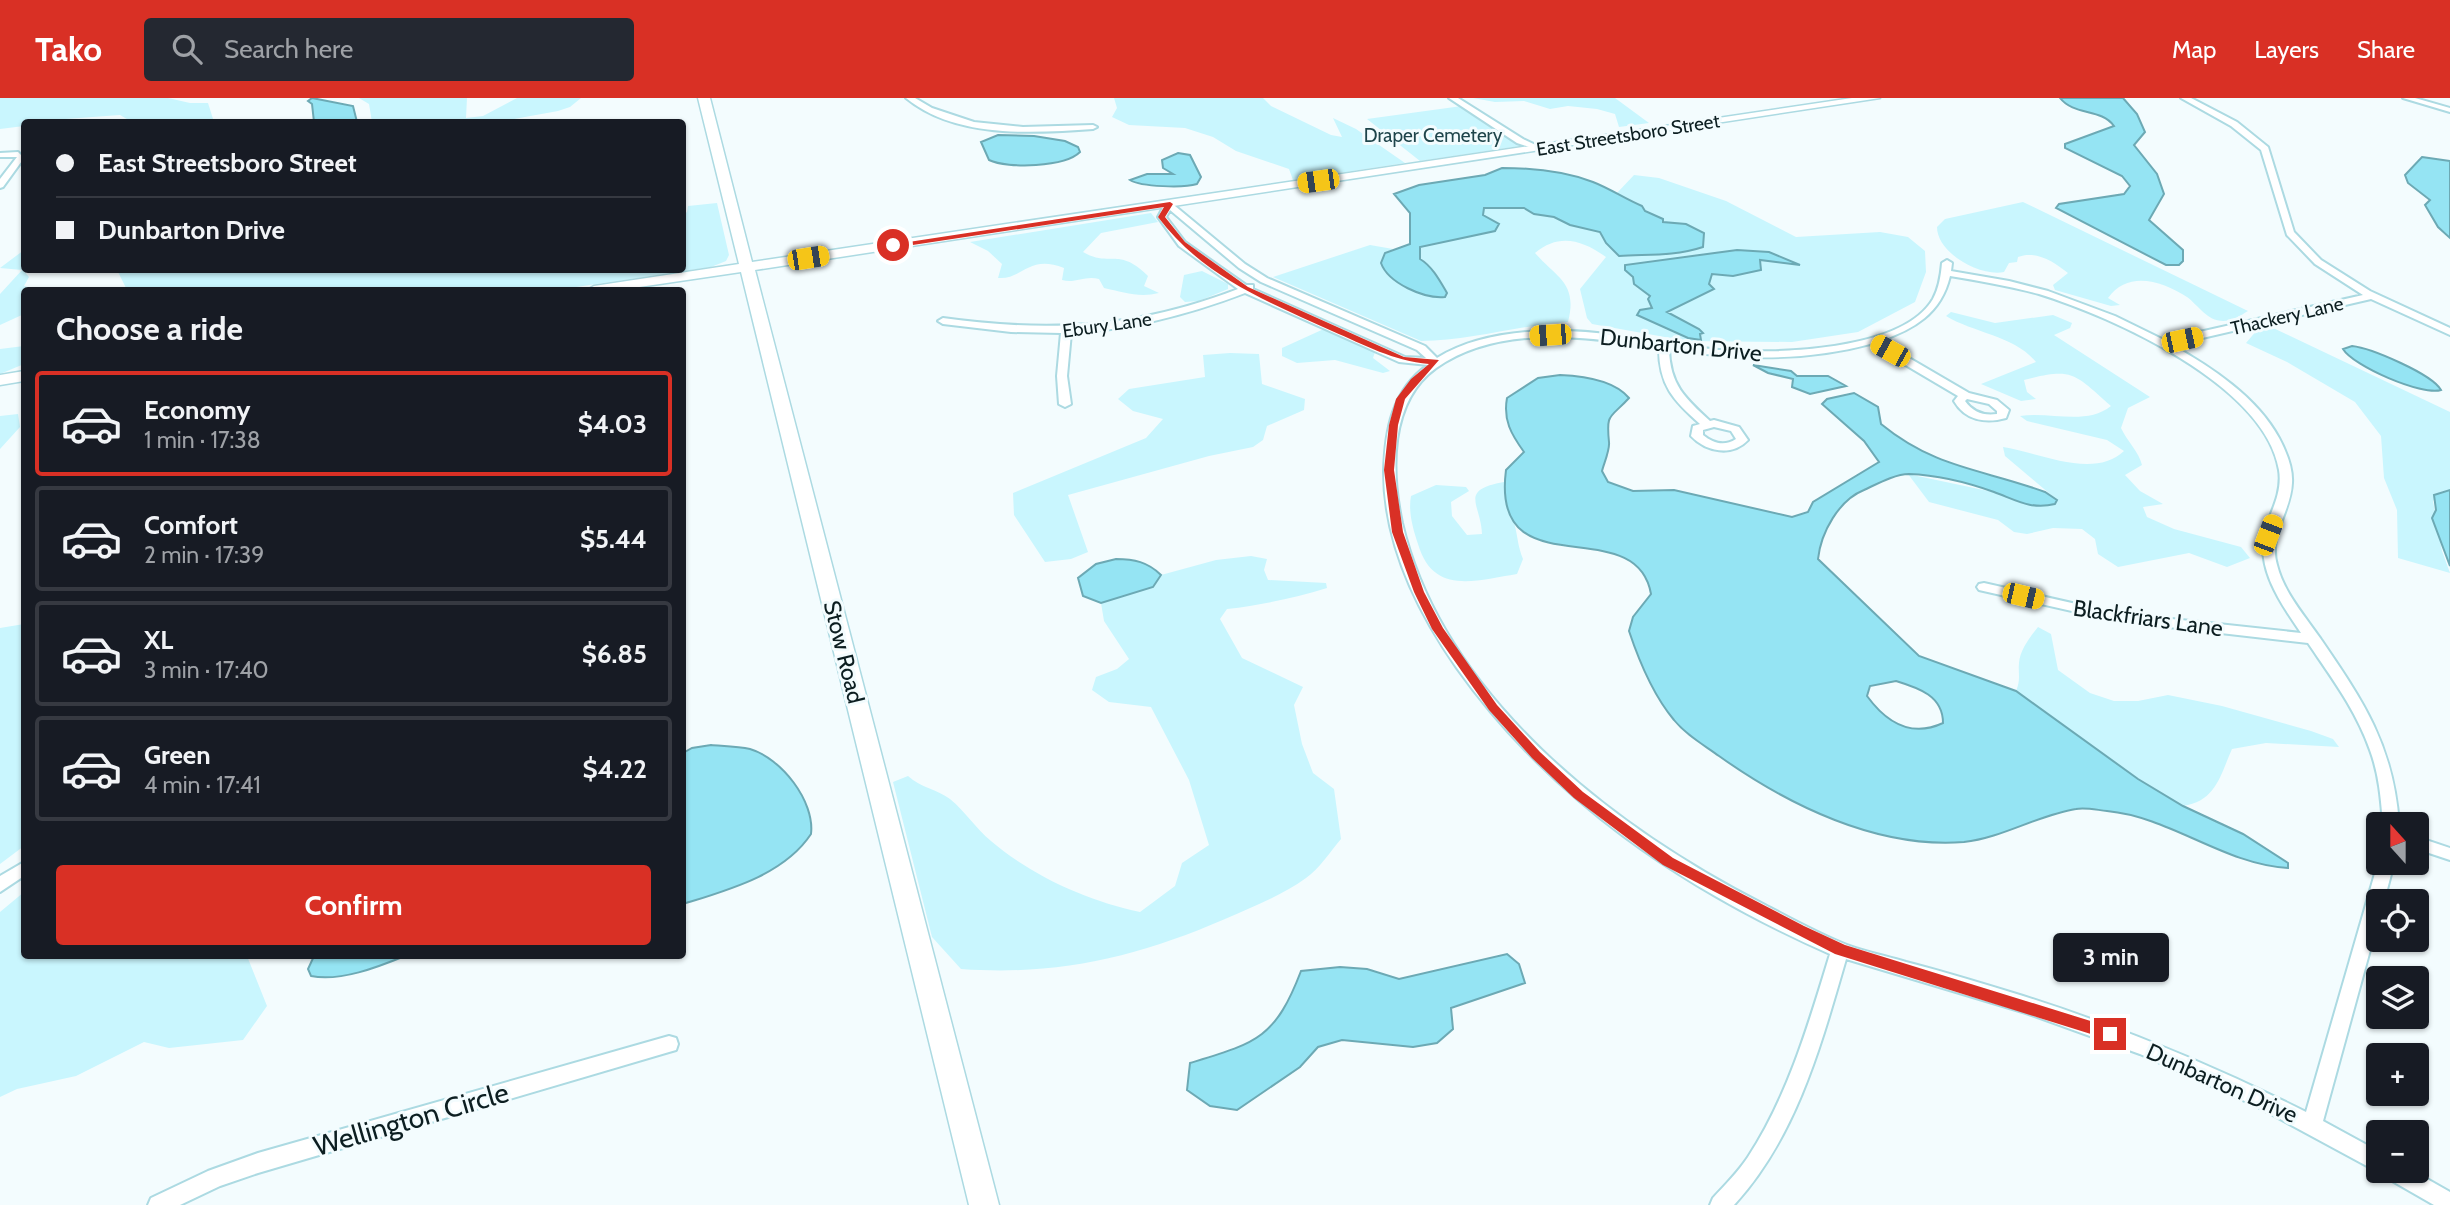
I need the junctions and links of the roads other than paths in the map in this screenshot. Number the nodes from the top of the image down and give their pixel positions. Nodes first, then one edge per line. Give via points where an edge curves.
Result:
1 (704, 98) edge
2 (910, 98) edge
3 (1453, 98) edge
4 (1874, 98) edge
5 (2185, 98) edge
6 (2407, 98) edge
7 (2450, 110) edge
8 (1093, 127) dead end
9 (1538, 148) junction
10 (0, 155) edge
11 (0, 185) edge
12 (1170, 204) junction
13 (746, 268) junction
14 (1264, 280) junction
15 (615, 287) edge
16 (1245, 289) junction
17 (2371, 296) junction
18 (943, 321) dead end
19 (1066, 332) junction
20 (2450, 332) edge
21 (1872, 341) junction
22 (2161, 344) junction
23 (1664, 346) junction
24 (1436, 362) junction
25 (21, 376) edge
26 (0, 380) edge
27 (1965, 395) dead end
28 (1065, 404) dead end
29 (1707, 424) dead end
30 (1984, 587) dead end
31 (2314, 639) junction
32 (2391, 812) edge
33 (2429, 847) edge
34 (2450, 854) edge
35 (21, 870) edge
36 (2383, 875) edge
37 (0, 885) edge
38 (1840, 950) junction
39 (668, 1044) dead end
40 (2312, 1124) junction
41 (2366, 1154) edge
42 (2415, 1183) edge
43 (2450, 1203) edge
44 (158, 1205) edge
45 (984, 1205) edge
46 (1720, 1205) edge

1 - 13 street, Stow Road
2 - 8 street via 937,113 981,123
3 - 9 street
4 - 9 street, East Streetsboro Street
5 - 17 street via 2256,140 2269,158 2290,233 2318,262
6 - 7 street
9 - 12 street, East Streetsboro Street
10 - 11 street via 21,157
12 - 13 street, East Streetsboro Street
12 - 14 street
12 - 16 street via 1162,217 1182,244
13 - 15 street, East Streetsboro Street
13 - 45 street, Stow Road
14 - 16 street, Ebury Lane
14 - 24 street via 1421,348
16 - 19 street, Ebury Lane via 1139,323
16 - 24 street via 1403,359
17 - 20 street
17 - 22 street, Thackery Lane
18 - 19 street, Ebury Lane
19 - 28 street
21 - 22 street, Dunbarton Drive via 1908,327 1930,312 1939,300 1947,268 2046,293
21 - 23 street, Dunbarton Drive via 1830,350 1772,354
21 - 27 street
22 - 31 street via 2236,394 2275,440 2286,487 2268,535 2267,554 2276,582
23 - 24 street, Dunbarton Drive via 1589,335 1539,335 1484,344
23 - 29 street via 1669,385
24 - 38 street, Dunbarton Drive via 1400,399 1389,470 1392,511 1419,592 1467,673 1536,755 1625,832 1668,862
25 - 26 street
30 - 31 street, Blackfriars Lane via 2116,617
31 - 32 street via 2341,676 2373,735 2386,774
33 - 34 street
35 - 37 street
36 - 40 street
38 - 40 street, Dunbarton Drive via 2067,1018 2183,1063
38 - 46 street via 1810,1049 1783,1115 1753,1166
39 - 44 street, Wellington Circle via 258,1163
40 - 41 street, Dunbarton Drive
42 - 43 street

